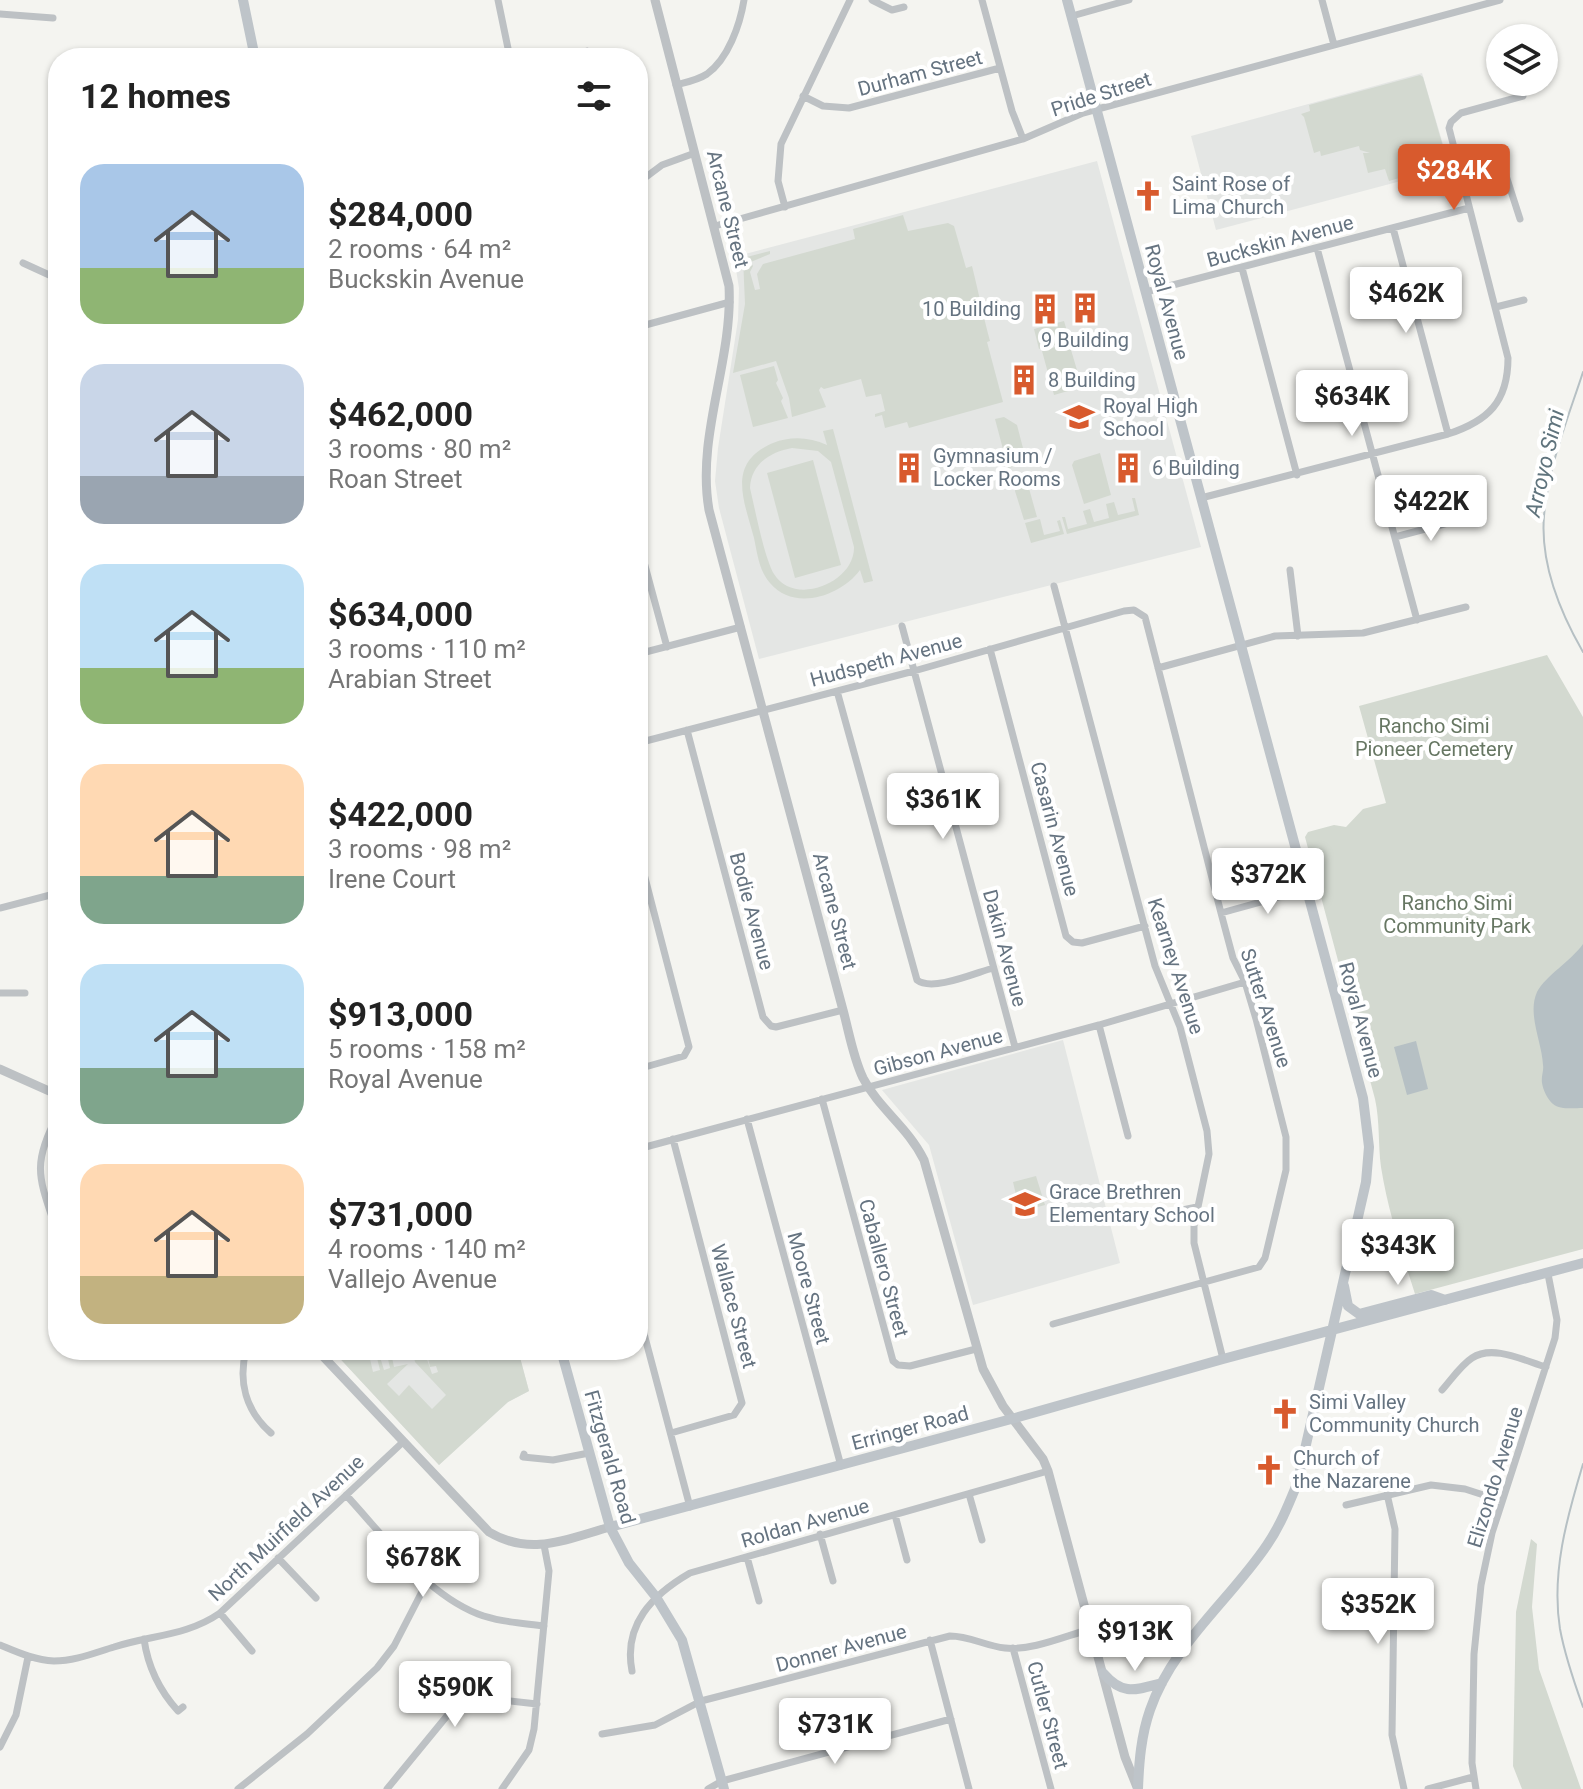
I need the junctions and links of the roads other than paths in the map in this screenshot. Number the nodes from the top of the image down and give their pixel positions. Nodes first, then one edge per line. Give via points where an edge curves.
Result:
1 (243, 0) edge
2 (498, 0) edge
3 (655, 0) edge
4 (744, 0) edge
5 (850, 0) edge
6 (872, 0) edge
7 (982, 0) edge
8 (1067, 0) edge
9 (1129, 0) edge
10 (1322, 0) edge
11 (1500, 0) edge
12 (904, 7) dead end
13 (0, 14) edge
14 (1072, 16) junction
15 (53, 18) dead end
16 (1334, 45) junction
17 (253, 48) edge
18 (508, 48) edge
19 (1000, 68) junction
20 (676, 85) junction
21 (803, 96) junction
22 (1523, 96) dead end
23 (1097, 109) junction
24 (1023, 139) junction
25 (695, 153) junction
26 (1458, 165) junction
27 (648, 176) edge
28 (785, 207) junction
29 (1469, 208) junction
30 (1520, 219) dead end
31 (715, 226) junction
32 (1393, 228) junction
33 (1317, 248) junction
34 (23, 263) dead end
35 (1242, 268) junction
36 (48, 274) edge
37 (1146, 292) junction
38 (1524, 300) dead end
39 (730, 302) junction
40 (1496, 307) junction
41 (648, 324) edge
42 (1448, 434) junction
43 (1373, 454) junction
44 (1297, 475) junction
45 (1201, 498) junction
46 (1459, 520) dead end
47 (1395, 537) junction
48 (1290, 570) dead end
49 (648, 577) edge
50 (1054, 586) dead end
51 (1466, 607) dead end
52 (1141, 613) joint
53 (1417, 620) junction
54 (902, 626) dead end
55 (741, 627) junction
56 (1065, 627) junction
57 (1298, 636) junction
58 (1241, 646) junction
59 (667, 647) junction
60 (990, 649) junction
61 (648, 652) edge
62 (1158, 668) junction
63 (914, 671) junction
64 (837, 691) junction
65 (762, 709) junction
66 (687, 730) junction
67 (648, 740) edge
68 (648, 888) edge
69 (1307, 889) junction
70 (48, 896) edge
71 (0, 908) edge
72 (1221, 913) junction
73 (1145, 926) junction
74 (993, 968) junction
75 (1245, 982) junction
76 (0, 993) edge
77 (25, 993) dead end
78 (1170, 1003) junction
79 (843, 1010) junction
80 (1099, 1025) junction
81 (1015, 1047) junction
82 (648, 1066) edge
83 (0, 1069) edge
84 (868, 1087) junction
85 (48, 1091) edge
86 (822, 1099) junction
87 (747, 1119) junction
88 (48, 1136) edge
89 (1128, 1136) dead end
90 (673, 1139) junction
91 (648, 1146) edge
92 (48, 1201) edge
93 (1197, 1207) junction
94 (1153, 1216) dead end
95 (1583, 1263) edge
96 (1548, 1274) junction
97 (1343, 1278) junction
98 (1205, 1281) junction
99 (1447, 1300) junction
100 (1053, 1324) dead end
101 (1331, 1331) junction
102 (648, 1348) edge
103 (976, 1349) junction
104 (1223, 1359) junction
105 (244, 1360) edge
106 (326, 1360) edge
107 (564, 1360) edge
108 (1546, 1367) junction
109 (1442, 1390) dead end
110 (1015, 1418) junction
111 (271, 1433) dead end
112 (671, 1433) junction
113 (403, 1442) junction
114 (589, 1453) junction
115 (524, 1454) dead end
116 (841, 1466) junction
117 (1048, 1471) junction
118 (969, 1494) junction
119 (1387, 1494) junction
120 (346, 1495) junction
121 (1502, 1501) junction
122 (1346, 1505) dead end
123 (690, 1507) junction
124 (895, 1515) junction
125 (610, 1527) junction
126 (820, 1534) junction
127 (982, 1540) dead end
128 (544, 1545) junction
129 (747, 1557) junction
130 (278, 1558) junction
131 (907, 1560) dead end
132 (833, 1581) dead end
133 (427, 1582) junction
134 (656, 1597) junction
135 (316, 1598) dead end
136 (759, 1601) dead end
137 (220, 1613) junction
138 (544, 1626) junction
139 (1091, 1629) junction
140 (144, 1639) junction
141 (930, 1640) junction
142 (0, 1645) edge
143 (1013, 1648) junction
144 (252, 1651) dead end
145 (28, 1657) junction
146 (632, 1671) dead end
147 (1103, 1673) junction
148 (1162, 1683) junction
149 (701, 1701) junction
150 (537, 1704) junction
151 (183, 1707) dead end
152 (951, 1719) junction
153 (602, 1734) dead end
154 (0, 1747) edge
155 (1473, 1777) junction
156 (723, 1785) edge
157 (238, 1789) edge
158 (387, 1789) edge
159 (502, 1789) edge
160 (708, 1789) edge
161 (969, 1789) edge
162 (1051, 1789) edge
163 (1138, 1789) edge
164 (1404, 1789) edge
165 (1428, 1789) edge
166 (1476, 1789) edge

1 - 17 main road
2 - 18 street
3 - 20 street, Arcane Street
4 - 20 street via 739,22 715,67
5 - 21 street
6 - 12 street via 892,10
7 - 19 street
8 - 14 main road, Royal Avenue
9 - 14 street
10 - 16 street
11 - 16 street, Pride Street
13 - 15 street
14 - 23 main road, Royal Avenue
16 - 23 street, Pride Street
19 - 21 street, Durham Street via 849,108 823,106
19 - 24 street
20 - 25 street, Arcane Street
21 - 28 street via 778,155
22 - 26 street via 1456,116 1449,128
23 - 24 street, Pride Street
23 - 37 main road, Royal Avenue
24 - 28 street, Pride Street
25 - 27 street
25 - 31 street, Arcane Street
26 - 29 street
26 - 30 street via 1500,157
28 - 31 street, Pride Street
29 - 32 street, Buckskin Avenue
29 - 40 street
31 - 39 street, Arcane Street
32 - 33 street, Buckskin Avenue
32 - 42 street
33 - 35 street, Buckskin Avenue
33 - 43 street
34 - 36 street
35 - 37 street, Buckskin Avenue
35 - 44 street
37 - 45 main road, Royal Avenue
38 - 40 street
39 - 41 street
39 - 55 street, Arcane Street via 706,483
40 - 42 street via 1508,358 1498,403 1477,423
42 - 43 street
43 - 44 street
43 - 47 street
44 - 45 street
45 - 58 main road, Royal Avenue
46 - 47 street
47 - 53 street
48 - 57 street
49 - 59 street
50 - 56 street, Kearney Avenue
51 - 53 street
52 - 56 street, Hudspeth Avenue via 1124,611
52 - 62 street, Sutter Avenue
53 - 57 street via 1363,633
54 - 63 street, Dakin Avenue
55 - 59 street
55 - 65 street, Arcane Street
56 - 60 street, Hudspeth Avenue
56 - 73 street, Kearney Avenue
57 - 58 street
58 - 62 street
58 - 69 main road, Royal Avenue
59 - 61 street
60 - 63 street, Hudspeth Avenue
60 - 73 street, Casarin Avenue via 1066,936 1082,943
62 - 72 street, Sutter Avenue
63 - 64 street, Hudspeth Avenue
63 - 74 street, Dakin Avenue
64 - 65 street, Hudspeth Avenue
64 - 74 street via 917,980 927,986
65 - 66 street, Hudspeth Avenue
65 - 79 street, Arcane Street
66 - 67 street, Hudspeth Avenue
66 - 79 street, Bodie Avenue via 763,1017 776,1027
68 - 82 street via 689,1042 688,1051 678,1058
69 - 72 street
69 - 97 main road, Royal Avenue via 1368,1129 1366,1182
70 - 71 street
72 - 75 street, Sutter Avenue
73 - 78 street, Kearney Avenue
74 - 81 street, Dakin Avenue
75 - 78 street, Gibson Avenue
75 - 98 street, Sutter Avenue via 1283,1121 1286,1170 1263,1263 1254,1270
76 - 77 street
78 - 80 street, Gibson Avenue
78 - 93 street, Kearney Avenue via 1209,1143
79 - 84 street, Arcane Street
80 - 81 street, Gibson Avenue
80 - 89 street
81 - 84 street, Gibson Avenue
83 - 85 street
84 - 86 street, Gibson Avenue
84 - 103 street, Arcane Street via 924,1160
86 - 87 street, Gibson Avenue
86 - 103 street, Caballero Street via 893,1361 910,1366
87 - 90 street, Gibson Avenue
87 - 116 street, Moore Street
88 - 92 street via 39,1170
90 - 91 street, Gibson Avenue
90 - 112 street, Wallace Street via 742,1403 734,1415
93 - 94 street
93 - 98 street, Kearney Avenue via 1194,1243
95 - 96 main road, Erringer Road
96 - 99 main road, Erringer Road
96 - 108 street, Elizondo Avenue via 1557,1320
97 - 99 main road via 1348,1306 1359,1314 1431,1295
97 - 101 main road, Royal Avenue
98 - 100 street
98 - 104 street, Kearney Avenue
99 - 101 main road, Erringer Road
101 - 104 main road, Erringer Road
101 - 148 main road, Royal Avenue via 1288,1508 1265,1548
102 - 112 street
103 - 110 street, Arcane Street via 992,1389
104 - 110 main road, Erringer Road
105 - 111 street via 248,1405
106 - 113 street, Erringer Road
107 - 114 main road, Fitzgerald Road
108 - 109 street via 1500,1353 1481,1354
108 - 121 street, Elizondo Avenue
110 - 116 main road, Erringer Road
110 - 117 street, Arcane Street
112 - 123 street
113 - 120 street, North Muirfield Avenue
113 - 128 street, Erringer Road via 489,1532 515,1544
114 - 115 street via 553,1460
114 - 125 main road, Fitzgerald Road
116 - 123 main road, Erringer Road
117 - 118 street, Roldan Avenue
117 - 139 street, Arcane Street
118 - 124 street, Roldan Avenue
118 - 127 street
119 - 121 street via 1443,1485
119 - 122 street
119 - 164 street via 1395,1529 1392,1735
120 - 130 street, North Muirfield Avenue
120 - 133 street
121 - 155 street, Elizondo Avenue via 1477,1614
123 - 125 main road, Erringer Road
124 - 126 street, Roldan Avenue
124 - 131 street
125 - 128 street, Erringer Road
125 - 134 main road, Fitzgerald Road
126 - 129 street, Roldan Avenue
126 - 132 street
128 - 138 street via 549,1571
129 - 134 street, Roldan Avenue via 690,1573
129 - 136 street
130 - 135 street
130 - 137 street, North Muirfield Avenue
133 - 138 street via 479,1614
133 - 157 street via 377,1668
134 - 146 street, Roldan Avenue via 633,1631
134 - 149 main road, Fitzgerald Road via 682,1640
137 - 140 street, North Muirfield Avenue via 191,1629
137 - 144 street
138 - 150 street
139 - 143 street, Donner Avenue
139 - 147 street, Arcane Street
140 - 145 street, North Muirfield Avenue via 65,1660
140 - 151 street via 158,1685 178,1711
141 - 143 street, Donner Avenue via 964,1636
141 - 149 street, Donner Avenue
141 - 152 street
142 - 145 street, North Muirfield Avenue
143 - 162 street, Cutler Street
145 - 154 street via 16,1715
147 - 148 main road via 1120,1688
147 - 163 street, Arcane Street
148 - 163 main road, Royal Avenue via 1143,1735
149 - 153 street, Donner Avenue via 655,1725
149 - 156 main road, Fitzgerald Road
150 - 158 street via 460,1700
150 - 159 street via 529,1750
152 - 156 street
152 - 161 street
155 - 165 street
155 - 166 street, Elizondo Avenue
156 - 160 street

